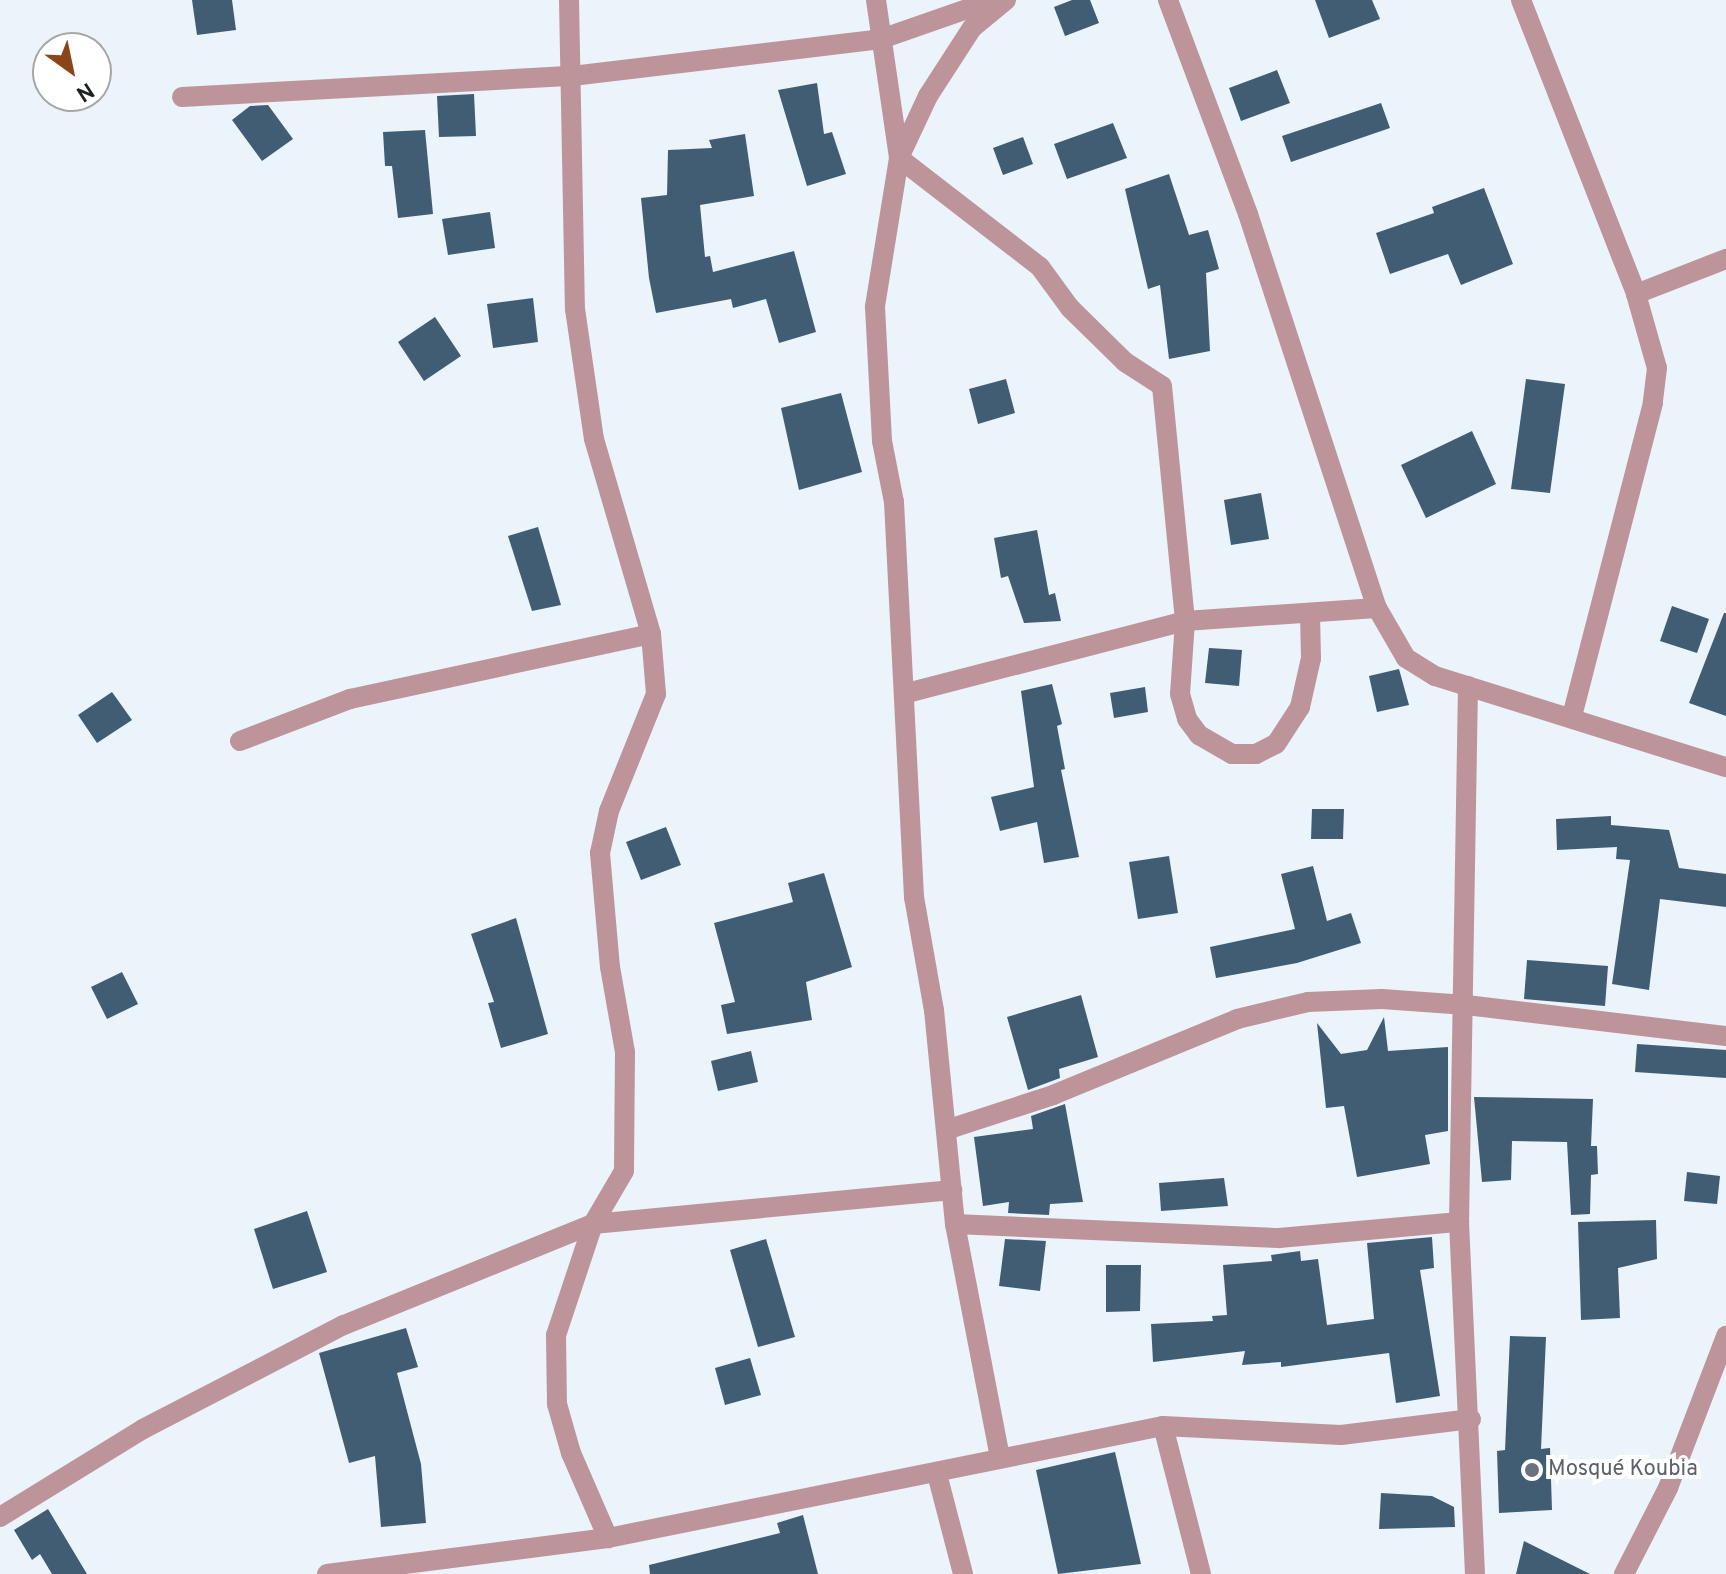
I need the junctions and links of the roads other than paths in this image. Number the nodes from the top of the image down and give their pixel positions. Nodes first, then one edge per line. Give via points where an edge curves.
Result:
1 (569, 0) edge
2 (876, 0) edge
3 (993, 0) edge
4 (1006, 0) edge
5 (1168, 0) edge
6 (1521, 0) edge
7 (881, 39) junction
8 (572, 76) junction
9 (182, 97) dead end
10 (899, 158) junction
11 (1726, 259) edge
12 (1636, 294) junction
13 (1377, 608) junction
14 (1310, 613) junction
15 (1185, 621) junction
16 (651, 634) junction
17 (1468, 686) junction
18 (907, 693) junction
19 (1572, 717) junction
20 (240, 741) dead end
21 (1726, 767) edge
22 (1466, 1005) junction
23 (1726, 1036) edge
24 (946, 1130) junction
25 (952, 1190) junction
26 (1459, 1222) junction
27 (593, 1224) junction
28 (955, 1224) junction
29 (1726, 1336) edge
30 (1719, 1383) edge
31 (1471, 1419) junction
32 (1163, 1426) junction
33 (1000, 1457) junction
34 (937, 1474) junction
35 (0, 1517) edge
36 (608, 1538) junction
37 (327, 1574) edge
38 (963, 1574) edge
39 (1201, 1574) edge
40 (1475, 1574) edge
41 (1624, 1574) edge

1 - 8 street
2 - 7 street
3 - 7 street
4 - 10 street via 972,28 928,96
5 - 13 street via 1248,214
6 - 12 street
7 - 8 street
7 - 10 street
8 - 9 street
8 - 16 street via 575,309 594,439
10 - 15 street via 1040,267 1070,308 1117,354 1162,386
10 - 18 street via 875,307
11 - 12 street
12 - 19 street via 1657,368 1653,403
13 - 14 street
13 - 17 street via 1419,670
14 - 15 street
14 - 15 street via 1311,658 1300,707 1276,744 1256,754 1222,750 1187,719 1180,694
15 - 18 street
16 - 20 street via 350,699
16 - 27 street via 656,694 609,811 600,853 610,967 625,1052 624,1171
17 - 19 street
17 - 22 street
18 - 24 street via 914,897 934,1010
19 - 21 street
22 - 23 street
22 - 24 street via 1382,999 1308,1002 1237,1019 1053,1095
22 - 26 street
24 - 25 street
25 - 27 street
25 - 28 street
26 - 28 street via 1279,1238
26 - 31 street
27 - 35 street via 344,1325 143,1429
27 - 36 street via 556,1335 557,1404 571,1453
28 - 33 street
29 - 30 street
30 - 41 street
31 - 32 street via 1341,1435
31 - 40 street
32 - 33 street
32 - 39 street
33 - 34 street
34 - 36 street
34 - 38 street
36 - 37 street

